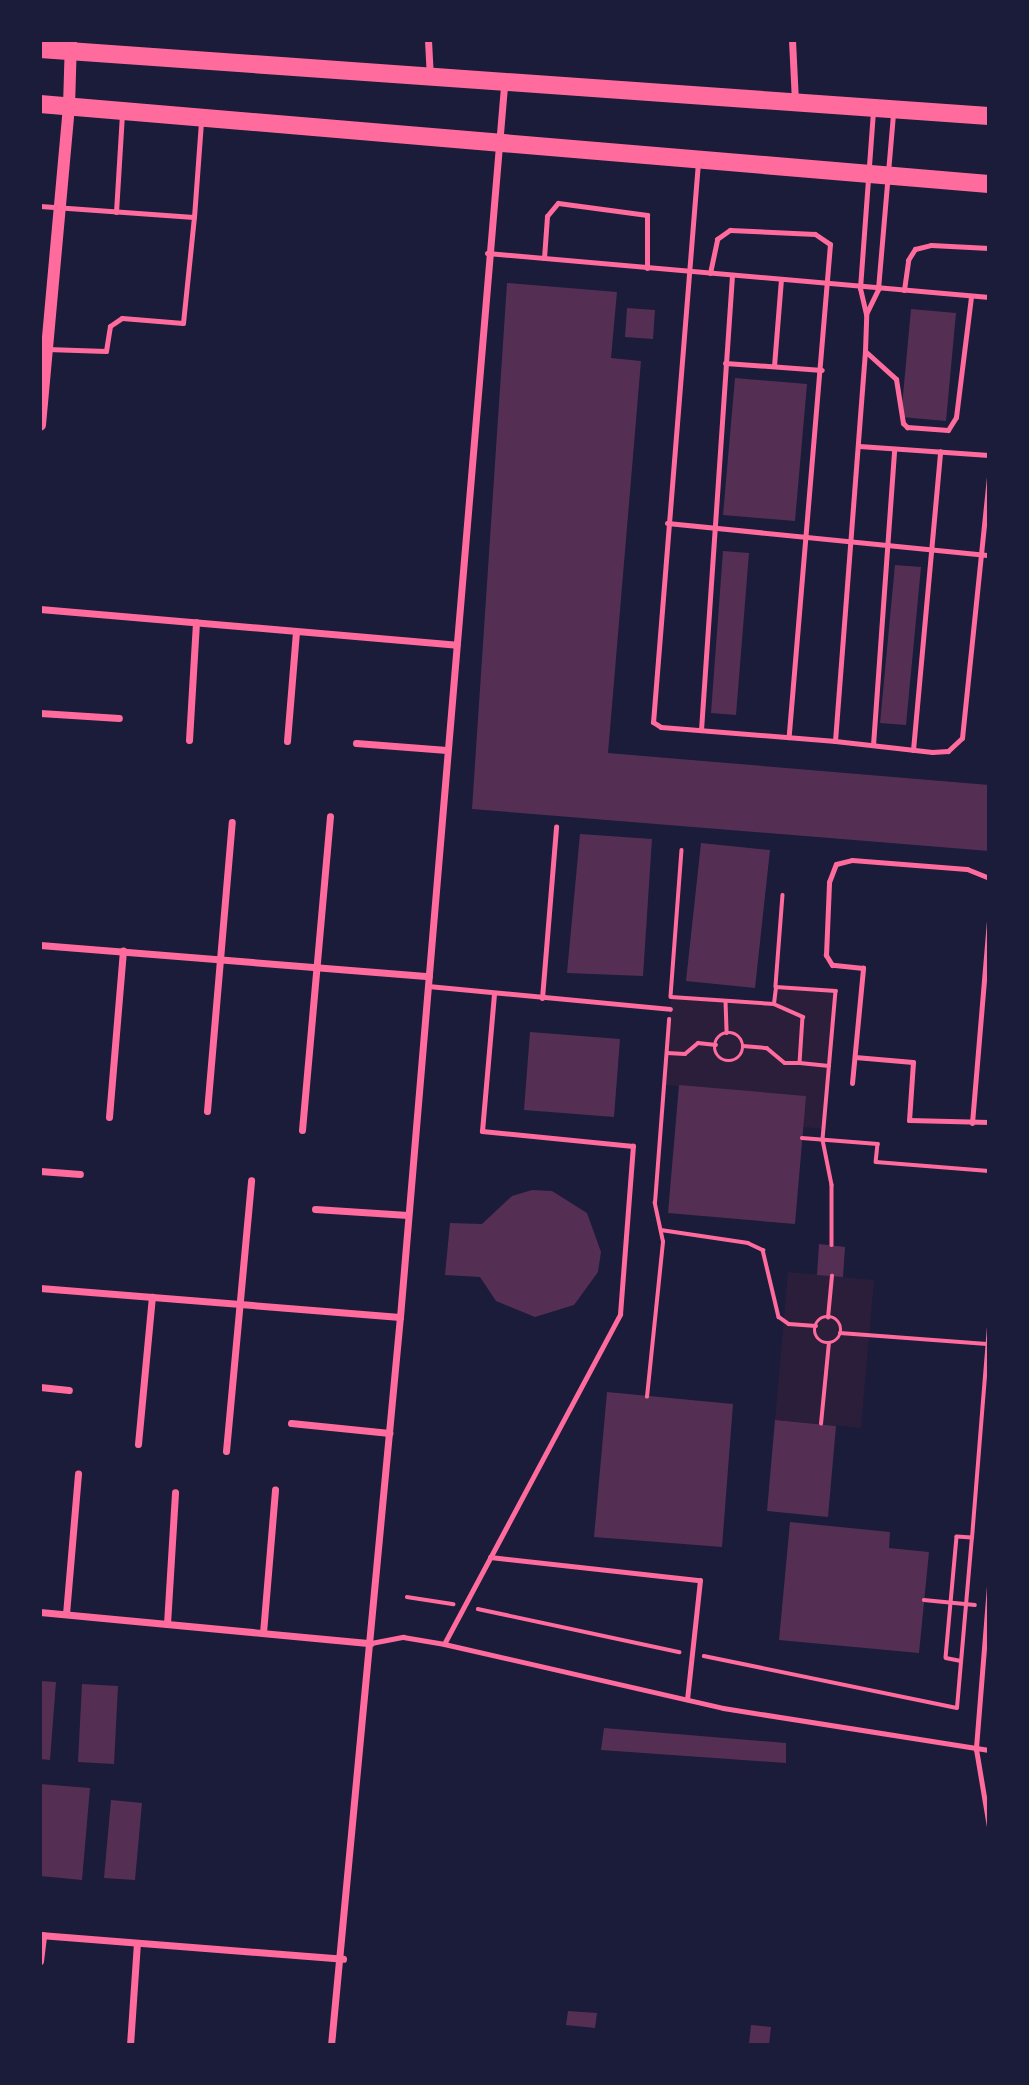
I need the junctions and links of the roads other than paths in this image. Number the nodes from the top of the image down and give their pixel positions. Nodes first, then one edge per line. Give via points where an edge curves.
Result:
1 (428, 40) edge
2 (792, 40) edge
3 (71, 46) edge
4 (40, 49) edge
5 (430, 77) junction
6 (504, 85) junction
7 (795, 103) junction
8 (40, 104) edge
9 (69, 107) junction
10 (874, 107) junction
11 (894, 108) junction
12 (123, 111) junction
13 (989, 116) edge
14 (202, 117) junction
15 (497, 146) junction
16 (698, 162) junction
17 (868, 174) junction
18 (888, 175) junction
19 (989, 184) edge
20 (40, 206) edge
21 (60, 207) junction
22 (116, 212) junction
23 (194, 217) junction
24 (989, 248) edge
25 (487, 253) junction
26 (544, 258) junction
27 (647, 268) junction
28 (688, 271) junction
29 (710, 273) junction
30 (732, 275) junction
31 (781, 279) junction
32 (829, 284) junction
33 (860, 288) junction
34 (878, 289) junction
35 (904, 290) junction
36 (971, 296) junction
37 (989, 297) edge
38 (866, 314) junction
39 (47, 349) junction
40 (865, 351) junction
41 (725, 363) junction
42 (774, 366) junction
43 (822, 370) junction
44 (40, 425) edge
45 (859, 446) junction
46 (894, 449) junction
47 (940, 452) junction
48 (989, 455) edge
49 (989, 475) edge
50 (988, 503) edge
51 (667, 523) junction
52 (715, 528) junction
53 (808, 538) junction
54 (851, 541) junction
55 (887, 544) junction
56 (932, 549) junction
57 (986, 555) edge
58 (40, 609) edge
59 (196, 622) junction
60 (296, 631) junction
61 (456, 645) junction
62 (40, 713) edge
63 (119, 718) dead end
64 (701, 730) junction
65 (789, 737) junction
66 (189, 740) dead end
67 (287, 741) dead end
68 (835, 741) junction
69 (356, 743) dead end
70 (873, 745) junction
71 (447, 750) junction
72 (913, 750) junction
73 (330, 816) dead end
74 (232, 822) dead end
75 (556, 827) dead end
76 (989, 878) edge
77 (989, 922) edge
78 (40, 945) edge
79 (123, 951) junction
80 (221, 959) junction
81 (317, 967) junction
82 (429, 975) junction
83 (428, 986) junction
84 (494, 994) junction
85 (542, 998) junction
86 (670, 1009) road end
87 (855, 1057) junction
88 (852, 1083) dead end
89 (207, 1111) dead end
90 (109, 1117) dead end
91 (989, 1122) edge
92 (972, 1123) junction
93 (302, 1130) dead end
94 (40, 1171) edge
95 (80, 1174) dead end
96 (251, 1180) dead end
97 (315, 1209) dead end
98 (408, 1215) junction
99 (40, 1288) edge
100 (152, 1297) junction
101 (240, 1303) junction
102 (400, 1317) junction
103 (40, 1387) edge
104 (69, 1390) dead end
105 (290, 1423) dead end
106 (389, 1433) junction
107 (138, 1444) dead end
108 (226, 1451) dead end
109 (78, 1474) dead end
110 (275, 1489) dead end
111 (175, 1492) dead end
112 (490, 1557) junction
113 (989, 1586) edge
114 (40, 1612) edge
115 (66, 1615) junction
116 (167, 1624) junction
117 (263, 1633) junction
118 (371, 1643) junction
119 (444, 1644) junction
120 (687, 1699) junction
121 (976, 1749) junction
122 (989, 1750) edge
123 (989, 1827) edge
124 (41, 1935) edge
125 (138, 1943) junction
126 (343, 1959) junction
127 (40, 1961) edge
128 (130, 2045) edge
129 (331, 2045) edge

1 - 5 street
2 - 7 street
3 - 4 main road
3 - 5 main road
3 - 9 street
5 - 6 main road
6 - 7 main road
6 - 15 street
7 - 10 main road
8 - 9 main road
9 - 12 main road
9 - 21 street
10 - 11 main road
10 - 17 lane
11 - 13 main road
11 - 18 lane
12 - 14 main road
12 - 22 lane
14 - 15 main road
14 - 23 lane
15 - 16 main road
15 - 25 street
16 - 17 main road
16 - 28 lane
17 - 18 main road
17 - 33 lane
18 - 19 main road
18 - 34 lane
20 - 21 lane
21 - 22 lane
21 - 39 street
22 - 23 lane
23 - 39 lane via 183,323 122,318 110,326 106,351
24 - 35 lane via 931,245 915,249 908,260
25 - 26 lane
25 - 61 street
26 - 27 lane
26 - 27 lane via 547,216 558,202 647,215
27 - 28 lane
28 - 29 lane
28 - 51 lane
29 - 30 lane
29 - 32 lane via 713,247 722,232 815,234 830,244
30 - 31 lane
30 - 41 lane
31 - 32 lane
31 - 42 lane
32 - 33 lane
32 - 43 lane
33 - 34 lane
33 - 38 lane
34 - 35 lane
34 - 38 lane
35 - 36 lane
36 - 37 lane
36 - 40 lane via 956,417 948,429 907,427 896,379
38 - 40 lane
39 - 44 street
40 - 45 lane
41 - 42 lane
41 - 52 lane
42 - 43 lane
43 - 53 lane
45 - 46 lane
45 - 54 lane
46 - 47 lane
46 - 55 lane
47 - 48 lane
47 - 56 lane
49 - 50 lane
50 - 57 lane
51 - 52 lane
51 - 64 lane via 653,722 661,727
52 - 53 lane
52 - 64 lane
53 - 54 lane
53 - 65 lane
54 - 55 lane
54 - 68 lane
55 - 56 lane
55 - 70 lane
56 - 57 lane
56 - 72 lane
57 - 72 lane via 962,738 948,751
58 - 59 street
59 - 60 street
59 - 66 street
60 - 61 street
60 - 67 street
61 - 71 street
62 - 63 street
64 - 65 lane
65 - 68 lane
68 - 70 lane
69 - 71 street
70 - 72 lane
71 - 82 street
73 - 81 street
74 - 80 street
75 - 85 lane
76 - 87 lane via 967,869 852,860 836,864 829,882 825,955 832,965 863,968
77 - 92 lane
78 - 79 street
79 - 80 street
79 - 90 street
80 - 81 street
80 - 89 street
81 - 82 street
81 - 93 street
82 - 83 street
83 - 84 lane
83 - 98 street
84 - 85 lane
84 - 112 lane via 482,1130 633,1146 620,1314
85 - 86 lane
87 - 88 lane
87 - 92 lane via 913,1062 909,1120
91 - 92 lane
94 - 95 street
96 - 101 street
97 - 98 street
98 - 102 street
99 - 100 street
100 - 101 street
100 - 107 street
101 - 102 street
101 - 108 street
102 - 106 street
103 - 104 street
105 - 106 street
106 - 118 street
109 - 115 street
110 - 117 street
111 - 116 street
112 - 119 lane
112 - 120 lane via 700,1580
113 - 121 lane
114 - 115 street
115 - 116 street
116 - 117 street
117 - 118 street
118 - 119 lane via 403,1637
118 - 126 street
119 - 120 lane
120 - 121 lane
121 - 122 lane
121 - 123 lane
124 - 125 street
124 - 127 street
125 - 126 street
125 - 128 street
126 - 129 street

